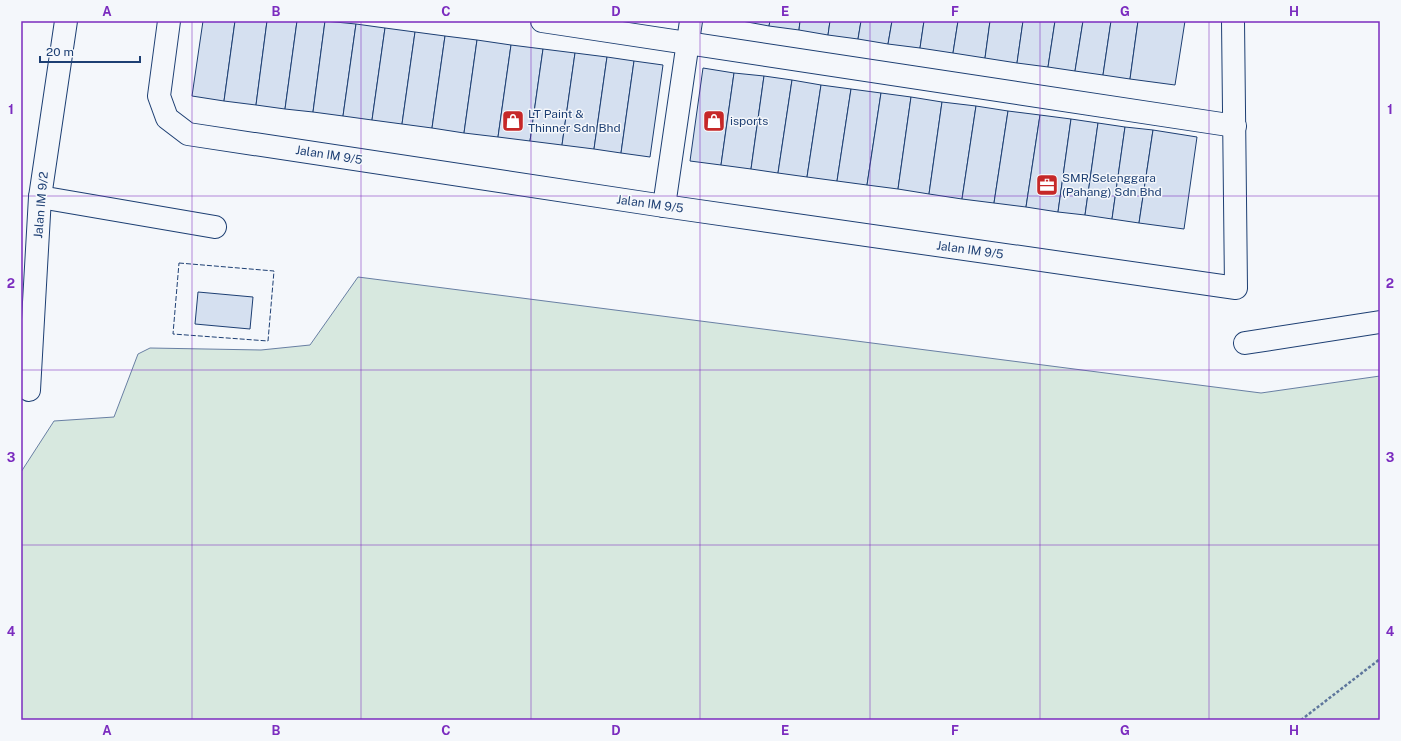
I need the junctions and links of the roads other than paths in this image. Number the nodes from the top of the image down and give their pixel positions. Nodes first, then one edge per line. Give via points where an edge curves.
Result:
1 (66, 21) edge
2 (169, 21) edge
3 (542, 21) edge
4 (691, 21) edge
5 (1233, 21) edge
6 (688, 43) junction
7 (1235, 126) junction
8 (40, 197) junction
9 (664, 206) junction
10 (215, 227) dead end
11 (1380, 322) edge
12 (1245, 343) dead end
13 (29, 390) dead end

1 - 8 street, Jalan IM 9/2
2 - 9 street, Jalan IM 9/5 via 159,96 167,118 188,134
3 - 6 street
4 - 6 street
5 - 7 street
6 - 7 street
6 - 9 street
7 - 9 street, Jalan IM 9/5 via 1236,288
8 - 10 street
8 - 13 street, Jalan IM 9/2
11 - 12 street

